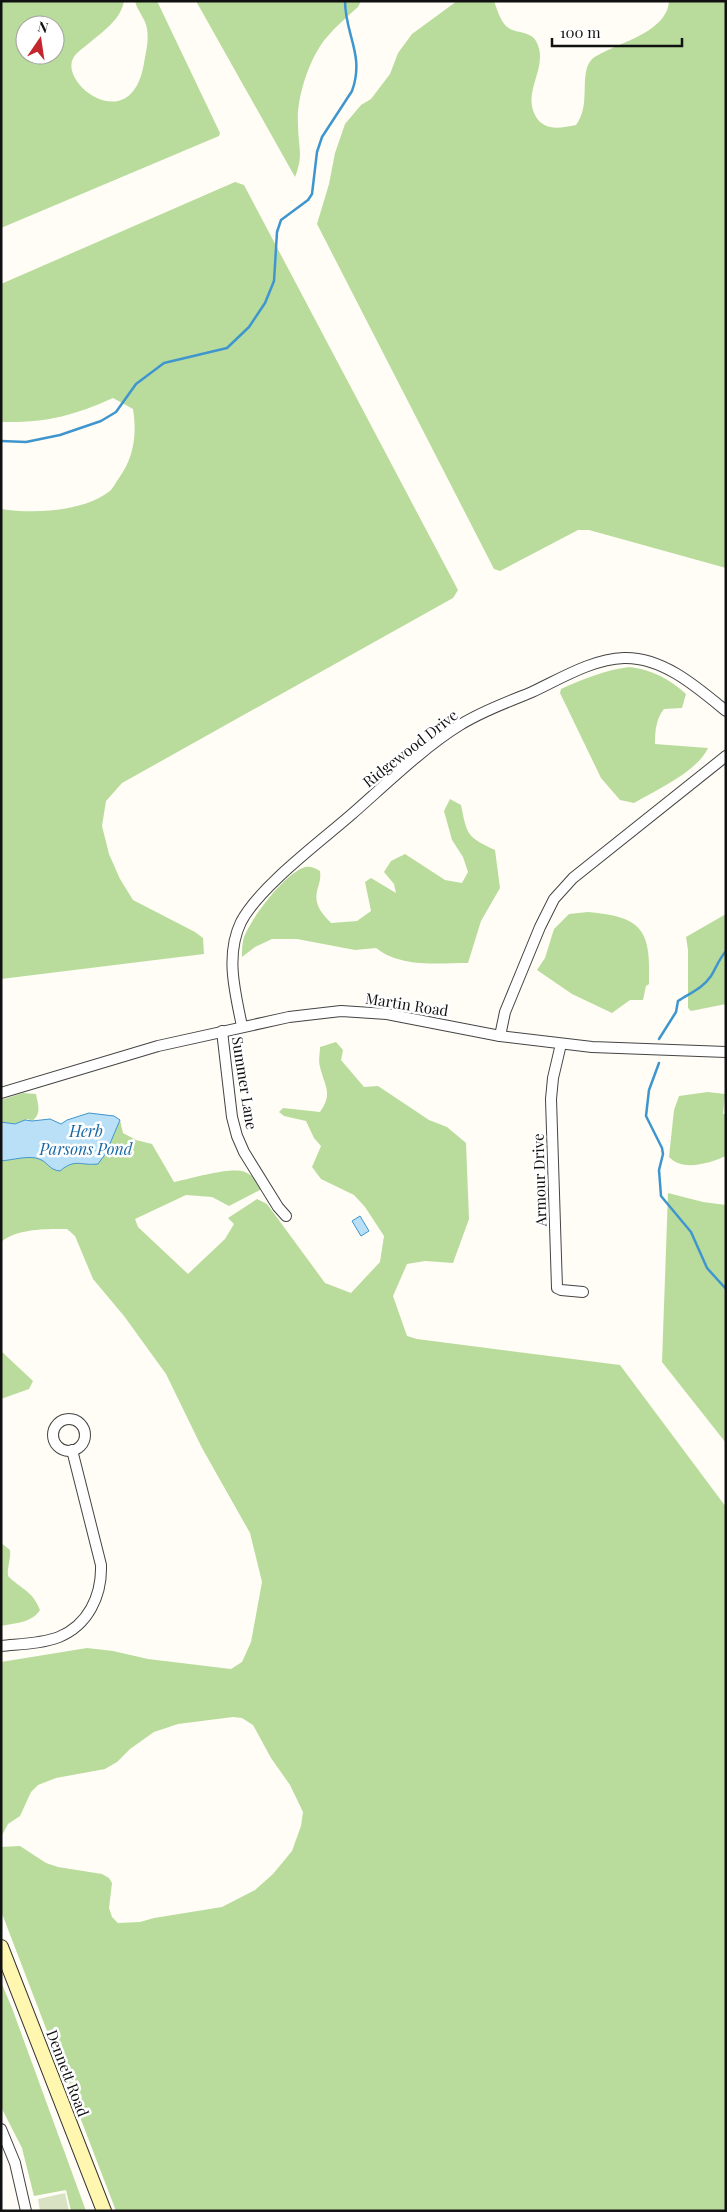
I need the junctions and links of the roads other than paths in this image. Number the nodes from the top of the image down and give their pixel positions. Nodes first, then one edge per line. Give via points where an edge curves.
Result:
1 (726, 711) edge
2 (726, 756) edge
3 (242, 1026) junction
4 (222, 1031) junction
5 (500, 1036) junction
6 (560, 1044) junction
7 (726, 1052) edge
8 (1, 1093) edge
9 (286, 1216) dead end
10 (584, 1292) dead end
11 (72, 1450) dead end
12 (1, 1646) edge
13 (1, 1947) edge
14 (1, 2130) edge
15 (26, 2211) edge
16 (104, 2211) edge

1 - 3 street, Ridgewood Drive via 666,668 645,660 623,658 597,664 458,726 331,832 253,905 242,921 232,953
2 - 5 street via 573,878 554,899 505,1012
3 - 4 street, Martin Road
3 - 5 street, Martin Road via 289,1017 358,1011
4 - 8 street, Martin Road via 158,1046
4 - 9 street, Summer Lane via 232,1118 239,1142
5 - 6 street, Martin Road
6 - 7 street, Martin Road
6 - 10 street, Armour Drive via 551,1097 557,1288
11 - 12 street via 101,1565 93,1605 83,1621 60,1637
13 - 16 street, Dennett Road
14 - 15 street via 15,2163

